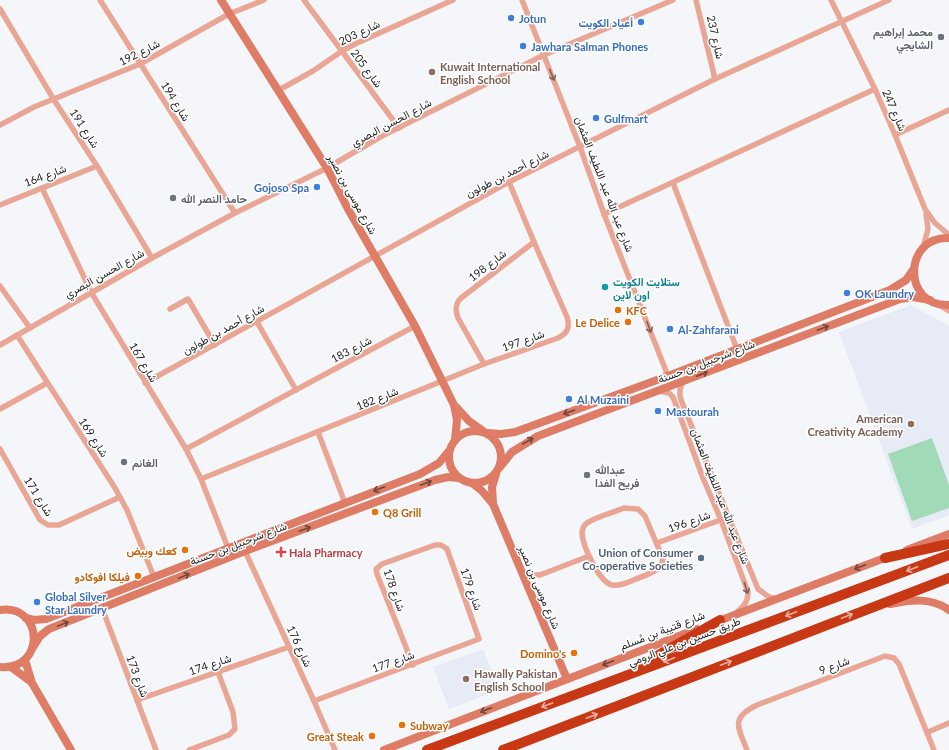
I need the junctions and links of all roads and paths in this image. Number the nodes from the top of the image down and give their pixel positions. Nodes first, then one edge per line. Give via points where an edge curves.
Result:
1 (100, 0) edge
2 (221, 0) edge
3 (264, 0) edge
4 (304, 0) edge
5 (453, 0) edge
6 (522, 0) edge
7 (672, 0) edge
8 (696, 0) edge
9 (831, 0) edge
10 (889, 0) edge
11 (0, 10) edge
12 (229, 14) junction
13 (2, 18) edge
14 (841, 22) junction
15 (342, 51) junction
16 (544, 56) junction
17 (140, 64) junction
18 (715, 79) junction
19 (278, 90) junction
20 (875, 90) junction
21 (54, 100) junction
22 (948, 112) edge
23 (0, 125) edge
24 (399, 128) junction
25 (896, 135) junction
26 (580, 147) junction
27 (97, 166) junction
28 (327, 168) junction
29 (509, 182) junction
30 (673, 183) junction
31 (42, 188) junction
32 (0, 205) edge
33 (925, 209) junction
34 (235, 213) junction
35 (604, 214) junction
36 (949, 235) edge
37 (949, 238) edge
38 (534, 242) junction
39 (923, 248) junction
40 (375, 255) junction
41 (152, 258) junction
42 (913, 270) junction
43 (0, 286) edge
44 (91, 292) junction
45 (932, 302) junction
46 (949, 305) edge
47 (170, 309) dead end
48 (949, 311) edge
49 (257, 322) junction
50 (415, 326) junction
51 (30, 328) junction
52 (17, 335) junction
53 (0, 345) edge
54 (215, 345) junction
55 (737, 349) junction
56 (484, 364) junction
57 (668, 376) junction
58 (684, 380) junction
59 (443, 382) junction
60 (47, 383) junction
61 (145, 383) junction
62 (296, 390) junction
63 (658, 390) junction
64 (454, 405) junction
65 (0, 410) edge
66 (318, 432) junction
67 (485, 432) junction
68 (455, 440) junction
69 (0, 449) edge
70 (186, 449) junction
71 (449, 451) junction
72 (499, 469) junction
73 (459, 478) junction
74 (201, 479) junction
75 (472, 483) junction
76 (120, 497) junction
77 (345, 503) junction
78 (493, 504) junction
79 (728, 517) junction
80 (721, 520) junction
81 (949, 534) edge
82 (657, 543) junction
83 (949, 544) edge
84 (444, 546) joint
85 (228, 548) junction
86 (246, 551) junction
87 (949, 555) edge
88 (589, 556) junction
89 (885, 558) junction
90 (524, 575) junction
91 (154, 577) junction
92 (949, 578) edge
93 (776, 599) junction
94 (102, 608) junction
95 (868, 608) junction
96 (1, 609) edge
97 (949, 610) edge
98 (735, 614) junction
99 (26, 618) junction
100 (720, 620) junction
101 (479, 639) joint
102 (33, 647) junction
103 (289, 647) junction
104 (25, 660) junction
105 (413, 665) junction
106 (0, 667) edge
107 (11, 667) junction
108 (218, 672) junction
109 (567, 679) junction
110 (612, 681) junction
111 (32, 682) junction
112 (137, 700) junction
113 (314, 701) junction
114 (949, 723) edge
115 (928, 732) junction
116 (71, 750) edge
117 (156, 750) edge
118 (189, 750) edge
119 (335, 750) edge
120 (384, 750) edge
121 (428, 750) edge
122 (503, 750) edge
123 (747, 750) edge
124 (934, 750) edge

1 - 17 street, شارع 194
2 - 12 street, شارع موسى بن نصير
3 - 12 street, شارع 192
4 - 15 street, شارع 205
5 - 15 street, شارع 203
6 - 16 street, شارع عبد الله عبد اللطيف العثمان
7 - 16 street, شارع الحسن البصري
8 - 18 street, شارع 237
9 - 14 street, شارع 247
10 - 14 street, شارع أحمد بن طولون
11 - 13 street, شارع 191
12 - 17 street, شارع 192
12 - 19 street, شارع موسى بن نصير
13 - 21 street, شارع 191
14 - 18 street, شارع أحمد بن طولون
14 - 20 street, شارع 247
15 - 19 street, شارع 203
15 - 24 street, شارع 205
16 - 24 street, شارع الحسن البصري
16 -> 26 street, شارع عبد الله عبد اللطيف العثمان
17 - 21 street, شارع 192
17 - 34 street, شارع 194
18 - 26 street, شارع أحمد بن طولون
19 - 28 street, شارع موسى بن نصير
20 - 25 street, شارع 247
20 - 30 street
21 - 23 street, شارع 192 via 34,107
21 - 27 street, شارع 191
22 - 25 street
24 - 28 street, شارع الحسن البصري
25 - 33 street, شارع 247
26 - 29 street, شارع أحمد بن طولون
26 - 35 street, شارع عبد الله عبد اللطيف العثمان
27 - 31 street, شارع 164
27 - 41 street, شارع 191
28 - 34 street, شارع الحسن البصري
28 - 40 street, شارع موسى بن نصير
29 - 38 street
29 - 40 street, شارع أحمد بن طولون
30 - 35 street
30 - 55 street
31 - 32 street, شارع 164
31 - 44 street, شارع 167
33 - 36 street, شارع 247 via 935,224
33 - 39 street, شارع 247 via 928,229
34 - 41 street, شارع الحسن البصري
35 -> 57 street, شارع عبد الله عبد اللطيف العثمان
37 - 39 street via 933,241
38 - 56 street, شارع 198 via 461,298 456,306 459,322
38 - 56 street, شارع 197 via 567,317 567,331 558,338
39 - 42 street via 916,258
40 - 49 street, شارع أحمد بن طولون
40 - 50 street, شارع موسى بن نصير
41 - 44 street, شارع الحسن البصري
42 - 45 street via 917,288
42 - 55 street, شارع شرحبيل بن حسنة via 906,280 890,290
43 - 51 street
44 - 51 street, شارع الحسن البصري
44 - 61 street, شارع 167
45 - 46 street, شارع شرحبيل بن حسنة
45 - 48 street
58 -> 45 street, شارع شرحبيل بن حسنة via 900,299 913,297
47 - 54 street via 188,299
49 - 54 street, شارع أحمد بن طولون
49 - 62 street
50 - 59 street, شارع موسى بن نصير
50 - 62 street, شارع 183
51 - 52 street, شارع الحسن البصري
52 - 53 street, شارع الحسن البصري
52 - 60 street, شارع 169
54 - 61 street, شارع أحمد بن طولون
55 - 57 street, شارع شرحبيل بن حسنة
56 - 59 street, شارع 197
57 -> 67 street, شارع شرحبيل بن حسنة via 514,432
58 - 63 street, شارع شرحبيل بن حسنة
58 - 79 street, شارع عبد الله عبد اللطيف العثمان via 680,390 681,400
59 - 64 street, شارع موسى بن نصير
59 - 66 street, شارع 182
60 - 65 street
60 - 76 street, شارع 169
61 - 70 street, شارع 167
62 - 70 street, شارع 183
72 -> 63 street, شارع شرحبيل بن حسنة via 512,452 538,436
63 - 80 street, شارع عبد الله عبد اللطيف العثمان via 673,397
64 - 67 street, شارع موسى بن نصير via 469,421
64 - 68 street, شارع موسى بن نصير via 457,420
66 - 74 street, شارع 182
66 - 77 street
67 - 68 street via 465,432
67 - 72 street via 497,442 500,449 502,458
68 - 71 street
69 - 76 street, شارع 171 via 40,520 48,525 59,525
70 - 74 street, شارع 167
71 - 73 street via 449,464
71 -> 77 street, شارع شرحبيل بن حسنة via 439,463 426,471
72 - 75 street via 485,482
72 - 78 street, شارع موسى بن نصير via 492,487
73 - 75 street
86 -> 73 street, شارع شرحبيل بن حسنة via 435,480
74 - 85 street, شارع 167
75 - 78 street, شارع موسى بن نصير via 482,490
76 - 91 street, شارع 169
77 - 85 street, شارع شرحبيل بن حسنة
78 - 90 street, شارع موسى بن نصير
79 - 80 street, شارع 196
79 - 93 street, شارع عبد الله عبد اللطيف العثمان via 758,590
80 - 82 street, شارع 196
80 -> 98 street, شارع عبد الله عبد اللطيف العثمان via 748,592 746,603
81 - 89 street, شارع قتيبة بن مُسلم
82 - 88 street, شارع 196 via 663,559 662,564 657,570 623,584 607,583
82 - 88 street, شارع 196 via 640,510 624,508 588,522 584,527 582,534
83 - 89 highway
84 - 101 street, شارع 179
84 - 105 street, شارع 178 via 435,545 377,566 376,569
85 - 91 street, شارع شرحبيل بن حسنة
94 -> 86 street, شارع شرحبيل بن حسنة
86 - 103 street, شارع 176
87 -> 110 highway, طريق حسين بن علي الرومي
88 - 90 street via 536,576
89 -> 93 street, شارع قتيبة بن مُسلم
90 - 109 street, شارع موسى بن نصير
91 - 99 street, شارع شرحبيل بن حسنة via 46,619
92 - 95 highway
93 - 98 street, شارع قتيبة بن مُسلم
102 -> 94 street, شارع شرحبيل بن حسنة via 46,631
94 - 112 street, شارع 173
95 - 97 street via 924,600
122 -> 95 highway
96 - 99 street via 18,612
98 - 100 street, شارع قتيبة بن مُسلم
99 - 102 street via 33,631
100 -> 109 street, شارع قتيبة بن مُسلم
100 - 110 highway
101 - 105 street, شارع 177
102 - 104 street, شارع شرحبيل بن حسنة
103 - 108 street, شارع 174
103 - 113 street, شارع 176
104 - 107 street
104 - 111 street
105 - 113 street, شارع 177
106 - 107 street
107 - 111 street
108 - 112 street, شارع 174
108 - 118 street via 233,712 235,729 229,735
109 -> 120 street, شارع قتيبة بن مُسلم
110 -> 121 highway, طريق حسين بن علي الرومي
111 - 116 street
112 - 117 street, شارع 173
113 - 119 street, شارع 176
114 - 115 street
115 - 123 street, شارع 9 via 899,664 894,658 885,656 746,710 740,718 738,728
115 - 124 street, شارع 9

